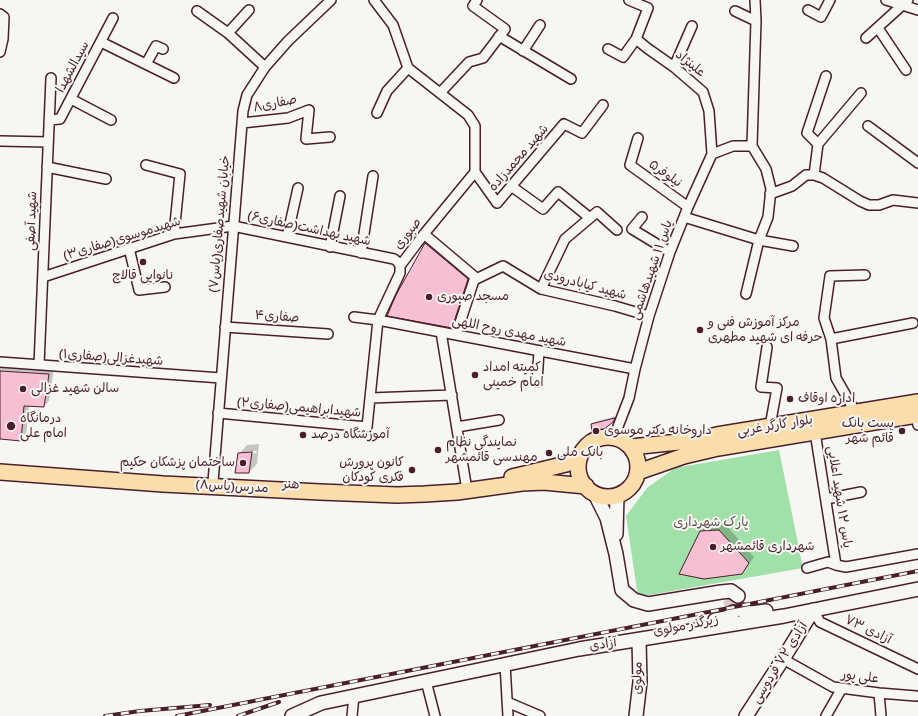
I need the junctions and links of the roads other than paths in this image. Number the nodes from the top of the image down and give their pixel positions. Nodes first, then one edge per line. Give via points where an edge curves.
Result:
1 (331, 0) edge
2 (374, 0) edge
3 (477, 0) edge
4 (755, 0) edge
5 (830, 0) edge
6 (886, 0) edge
7 (635, 1) edge
8 (906, 3) edge
9 (249, 10) dead end
10 (808, 10) dead end
11 (918, 10) edge
12 (197, 11) dead end
13 (735, 11) dead end
14 (0, 14) edge
15 (113, 18) dead end
16 (756, 21) junction
17 (540, 25) dead end
18 (692, 26) dead end
19 (878, 28) junction
20 (228, 32) junction
21 (499, 36) junction
22 (866, 38) dead end
23 (636, 39) junction
24 (101, 42) junction
25 (163, 49) dead end
26 (608, 49) dead end
27 (524, 51) junction
28 (0, 52) edge
29 (146, 64) junction
30 (265, 67) junction
31 (674, 67) junction
32 (408, 68) junction
33 (906, 70) dead end
34 (826, 76) dead end
35 (51, 78) dead end
36 (174, 78) dead end
37 (570, 79) dead end
38 (440, 93) junction
39 (861, 93) dead end
40 (71, 99) junction
41 (603, 105) dead end
42 (377, 113) dead end
43 (49, 120) junction
44 (111, 120) dead end
45 (242, 123) junction
46 (868, 126) dead end
47 (330, 137) dead end
48 (638, 138) dead end
49 (0, 141) edge
50 (48, 142) junction
51 (818, 144) junction
52 (752, 146) junction
53 (712, 154) junction
54 (918, 163) edge
55 (146, 164) dead end
56 (47, 167) junction
57 (475, 172) junction
58 (814, 175) junction
59 (373, 176) dead end
60 (106, 179) dead end
61 (511, 186) junction
62 (298, 188) dead end
63 (770, 194) junction
64 (340, 196) dead end
65 (917, 202) edge
66 (688, 207) junction
67 (642, 217) dead end
68 (684, 217) junction
69 (590, 218) junction
70 (233, 226) junction
71 (617, 230) dead end
72 (174, 234) junction
73 (424, 234) junction
74 (286, 237) junction
75 (759, 240) junction
76 (794, 246) dead end
77 (330, 247) junction
78 (129, 248) junction
79 (670, 252) junction
80 (361, 253) junction
81 (400, 266) junction
82 (865, 275) dead end
83 (43, 277) junction
84 (474, 280) junction
85 (165, 287) dead end
86 (541, 289) junction
87 (746, 294) dead end
88 (649, 316) junction
89 (354, 317) dead end
90 (378, 320) junction
91 (913, 323) dead end
92 (225, 327) junction
93 (441, 332) junction
94 (328, 334) dead end
95 (456, 335) junction
96 (831, 339) junction
97 (767, 347) dead end
98 (539, 351) junction
99 (0, 362) edge
100 (39, 366) junction
101 (635, 369) junction
102 (221, 378) junction
103 (537, 382) dead end
104 (452, 395) junction
105 (370, 398) junction
106 (856, 412) junction
107 (218, 413) junction
108 (918, 414) edge
109 (500, 420) dead end
110 (457, 427) junction
111 (771, 432) junction
112 (815, 432) junction
113 (614, 437) junction
114 (631, 447) junction
115 (579, 459) junction
116 (0, 467) edge
117 (0, 472) edge
118 (638, 472) junction
119 (212, 482) junction
120 (466, 484) junction
121 (590, 490) junction
122 (861, 492) dead end
123 (617, 495) junction
124 (826, 499) junction
125 (616, 554) junction
126 (918, 554) edge
127 (836, 565) junction
128 (807, 568) dead end
129 (918, 589) edge
130 (729, 595) dead end
131 (813, 610) junction
132 (639, 640) junction
133 (783, 660) junction
134 (506, 664) junction
135 (918, 669) edge
136 (426, 681) junction
137 (842, 688) junction
138 (879, 692) junction
139 (354, 696) junction
140 (916, 696) dead end
141 (506, 702) junction
142 (292, 716) edge
143 (352, 716) edge
144 (435, 716) edge
145 (508, 716) edge
146 (540, 716) edge
147 (636, 716) edge
148 (746, 716) edge
149 (826, 716) edge
150 (881, 716) edge

1 - 30 street, خیابان شهیدصفاری(یاس۷)
2 - 32 street via 393,25
3 - 21 street via 472,6 505,28
4 - 16 street
5 - 10 street via 822,17
6 - 8 street
7 - 23 street via 648,8
8 - 11 street
8 - 19 street
9 - 20 street
12 - 20 street
13 - 16 street
14 - 28 street via 4,17
15 - 24 street, سیدالشهدا
16 - 52 street
17 - 27 street
18 - 31 street
19 - 22 street
19 - 33 street
20 - 30 street
21 - 27 street
21 - 38 street via 483,58 469,62
23 - 26 street via 623,57
23 - 31 street, علینژاد
24 - 29 street
24 - 40 street, سیدالشهدا
25 - 29 street via 156,46
27 - 37 street
29 - 36 street
30 - 45 street, خیابان شهیدصفاری(یاس۷) via 248,95
31 - 53 street, علینژاد via 703,92 709,111
32 - 38 street
32 - 42 street via 387,91
34 - 51 street via 807,133
35 - 43 street, شهید آصفی
38 - 57 street via 468,115 475,126
39 - 51 street
40 - 43 street, سیدالشهدا via 60,119
40 - 44 street
41 - 61 street, شهید محمدزاده via 582,133 564,124
43 - 50 street, شهید آصفی
45 - 47 street, صفاری۸ via 288,118 309,110 306,139
45 - 70 street, خیابان شهیدصفاری(یاس۷)
46 - 54 street
48 - 66 street, نیلوفر۵ via 630,165
49 - 50 street
50 - 56 street, شهید آصفی
51 - 58 street
52 - 53 street via 732,146
52 - 63 street via 766,169
53 - 66 street, یاس ۱۱ شهیدهاشمی
55 - 72 street via 180,174
56 - 60 street
56 - 83 street, شهید آصفی
57 - 61 street, شهید محمدزاده via 497,203
57 - 73 street, صبوری
58 - 63 street via 806,175 792,186
58 - 65 street via 869,205 893,200
59 - 80 street
61 - 69 street via 543,209 558,192
62 - 74 street
63 - 75 street via 768,217
64 - 77 street
66 - 68 street, یاس ۱۱ شهیدهاشمی
67 - 79 street via 632,229
68 - 75 street
68 - 79 street, یاس ۱۱ شهیدهاشمی
69 - 71 street via 596,212
69 - 86 street via 565,239
70 - 72 street, شهیدموسوی(صفاری۳)
70 - 74 street, شهید بهداشت(صفاری۶)
70 - 92 street, خیابان شهیدصفاری(یاس۷)
72 - 78 street, شهیدموسوی(صفاری۳)
73 - 81 street, صبوری
73 - 84 street via 475,277
74 - 77 street, شهید بهداشت(صفاری۶)
75 - 76 street
75 - 87 street
77 - 80 street, شهید بهداشت(صفاری۶)
78 - 83 street, شهیدموسوی(صفاری۳)
78 - 85 street via 139,290
79 - 88 street, یاس ۱۱ شهیدهاشمی
80 - 81 street, شهید بهداشت(صفاری۶) via 394,259
81 - 90 street, صبوری via 400,273
82 - 96 street via 830,276 824,318
83 - 100 street, شهید آصفی
84 - 86 street, شهید کیابادرودی via 503,266
84 - 95 street
86 - 88 street, شهید کیابادرودی
88 - 101 street, یاس ۱۱ شهیدهاشمی
89 - 90 street, شهید مهدی روح اللهی
90 - 93 street, شهید مهدی روح اللهی
90 - 105 street, شهیدابراهیمی(صفاری۲)
91 - 96 street
92 - 94 street, صفاری۴
92 - 102 street, خیابان شهیدصفاری(یاس۷)
93 - 95 street, شهید مهدی روح اللهی
93 - 104 street
95 - 98 street, شهید مهدی روح اللهی
96 - 106 street via 836,378
97 - 111 street via 761,387 777,388
98 - 101 street, شهید مهدی روح اللهی
98 - 103 street
99 - 100 street, شهیدغزالی(صفاری۱)
100 - 102 street, شهیدغزالی(صفاری۱)
101 - 113 street, یاس ۱۱ شهیدهاشمی via 629,398
102 - 107 street, خیابان شهیدصفاری(یاس۷)
104 - 105 street
104 - 110 street
105 - 107 street, شهیدابراهیمی(صفاری۲) via 367,427
106 - 108 main road, بلوار کارگر غربی
106 - 111 main road, بلوار کارگر غربی
107 - 119 street, خیابان شهیدصفاری(یاس۷)
108 - 112 main road, بلوار کارگر غربی
109 - 110 street
110 - 120 street
111 - 112 main road, بلوار کارگر غربی
111 - 114 main road, بلوار کارگر غربی via 717,435
111 - 118 main road, بلوار کارگر غربی via 684,456
112 - 124 street, یاس ۱۲ شهید اعلایی
113 - 114 main road
113 - 115 main road via 596,439 588,444 582,450
114 - 118 main road via 636,456
115 - 120 main road, هنر via 511,477
115 - 121 main road via 578,470 582,482
116 - 119 main road, هنر
117 - 121 main road, مدرس(یاس۸) via 397,495 457,492 544,482
118 - 123 main road via 632,484
119 - 120 main road, هنر via 395,488
121 - 123 main road via 606,496
121 - 125 street via 607,518
122 - 124 street
123 - 125 street
124 - 127 street, یاس ۱۲ شهید اعلایی
125 - 130 street, زیرگذر مولوی via 622,590 634,600 648,604
126 - 127 street via 846,567
127 - 128 street via 828,562
129 - 131 street, آزادی
131 - 132 street, آزادی
131 - 132 street, زیرگذر مولوی via 798,606 751,613 737,611 726,618 646,633
131 - 133 street, آزادی ۷۲ فردوسی
131 - 135 street, آزادی ۷۳ via 820,622
132 - 134 street, آزادی
132 - 147 street, مولوی via 640,682
133 - 137 street, علی پور via 833,687
133 - 148 street, آزادی ۷۲ فردوسی
134 - 136 street, آزادی
134 - 141 street
136 - 139 street, آزادی
136 - 144 street
137 - 138 street, علی پور
137 - 149 street
138 - 140 street, علی پور
138 - 150 street
139 - 142 street, آزادی via 321,704
139 - 143 street
141 - 145 street
141 - 146 street

